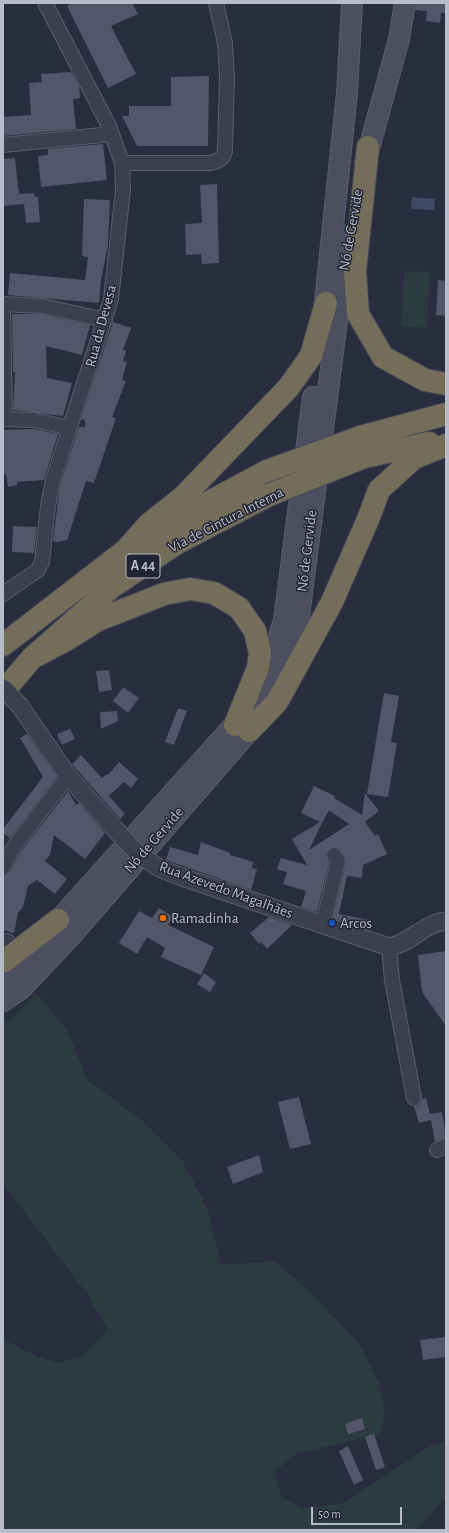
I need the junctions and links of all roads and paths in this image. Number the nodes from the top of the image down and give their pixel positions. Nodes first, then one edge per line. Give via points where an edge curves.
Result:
1 (45, 3) edge
2 (216, 3) edge
3 (352, 3) edge
4 (405, 3) edge
5 (112, 134) junction
6 (3, 145) edge
7 (368, 147) junction
8 (122, 163) junction
9 (326, 303) junction
10 (3, 304) edge
11 (105, 320) junction
12 (446, 384) edge
13 (446, 414) edge
14 (4, 419) edge
15 (70, 428) junction
16 (446, 439) edge
17 (446, 445) edge
18 (362, 447) junction
19 (126, 550) junction
20 (3, 594) edge
21 (3, 645) edge
22 (32, 658) junction
23 (3, 688) edge
24 (3, 692) edge
25 (242, 728) junction
26 (68, 776) junction
27 (334, 855) dead end
28 (3, 868) edge
29 (444, 917) edge
30 (58, 920) junction
31 (323, 925) junction
32 (389, 947) junction
33 (3, 962) edge
34 (3, 979) edge
35 (3, 1001) edge
36 (414, 1098) dead end

1 - 5 street, Rua da Devesa
2 - 8 street via 225,43 227,78 223,157 210,163
3 - 9 main road, Nó de Gervide via 347,93
4 - 7 main road, Nó de Gervide via 399,39
5 - 6 street
5 - 8 street, Rua da Devesa
7 - 12 highway via 354,271 358,314 383,357 425,380
7 - 25 main road, Nó de Gervide via 349,228 298,624 278,680
8 - 11 street, Rua da Devesa via 123,190 119,230 111,300
9 - 19 highway via 311,356 289,387 184,496 149,524
9 - 25 main road, Nó de Gervide via 284,620 266,675
10 - 11 street via 42,306
10 - 14 street
11 - 15 street, Rua da Devesa
13 - 18 highway, Via de Cintura Interna / A 44
14 - 15 street via 34,420
15 - 20 street, Rua da Devesa via 53,480 42,562 38,570
16 - 18 highway, Via de Cintura Interna / A 44
17 - 25 highway via 414,458 378,490 332,602 277,702
18 - 19 highway, Via de Cintura Interna / A 44, bridge via 267,470 170,522
18 - 22 highway, Via de Cintura Interna / A 44, bridge via 177,543 118,583
19 - 21 highway, Via de Cintura Interna / A 44
22 - 24 highway, Via de Cintura Interna / A 44
22 - 25 highway via 98,620 164,594 190,589 214,592 239,608 255,631 260,653
23 - 26 street, Rua Azevedo Magalhães, bridge via 20,706
25 - 30 main road, Nó de Gervide
25 - 35 main road, Nó de Gervide via 70,937 21,989
26 - 28 street via 13,848
26 - 31 street, Rua Azevedo Magalhães, bridge via 136,852 159,868
27 - 31 street via 338,861
29 - 32 street via 405,942
30 - 33 highway
30 - 34 main road, Nó de Gervide
31 - 32 street, Rua Azevedo Magalhães
32 - 36 street via 392,980

